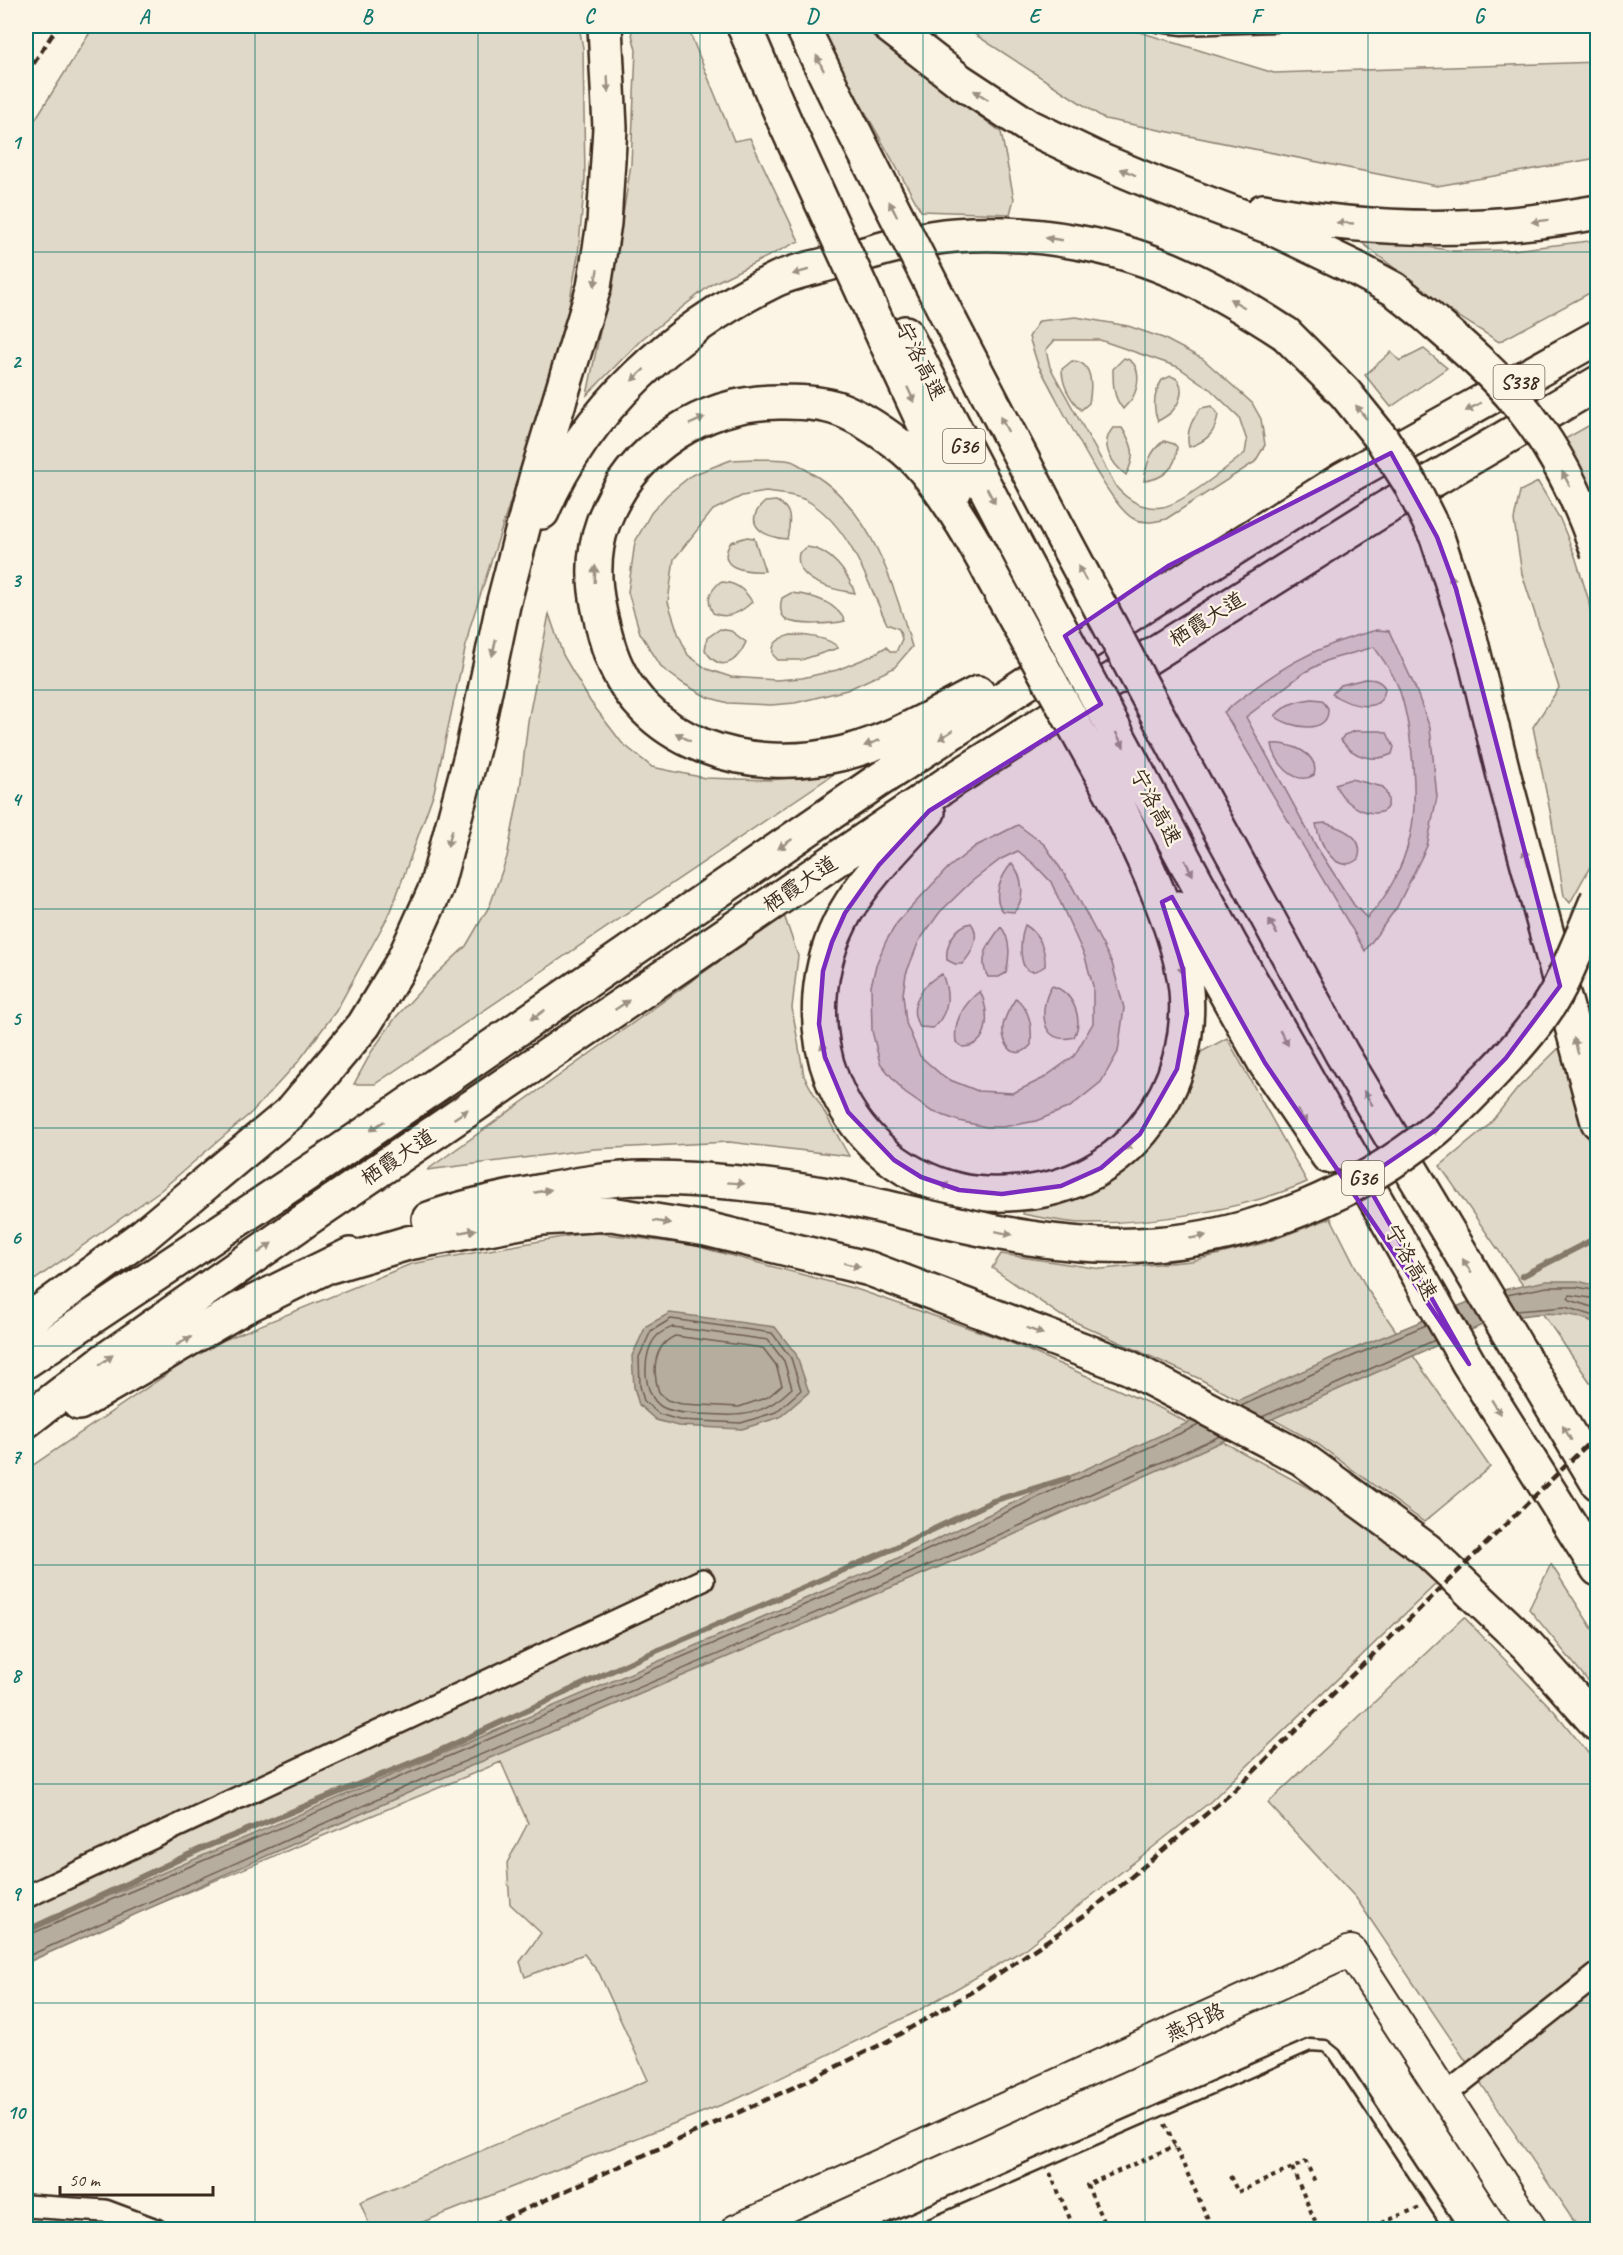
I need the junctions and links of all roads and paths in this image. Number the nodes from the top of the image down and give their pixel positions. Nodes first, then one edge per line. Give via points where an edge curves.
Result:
1 (605, 26) edge
2 (747, 26) edge
3 (802, 26) edge
4 (890, 26) edge
5 (1156, 26) edge
6 (1275, 26) edge
7 (1160, 185) junction
8 (1598, 212) edge
9 (896, 337) junction
10 (1598, 337) edge
11 (1598, 383) edge
12 (1452, 469) junction
13 (1343, 479) junction
14 (1598, 552) edge
15 (987, 566) junction
16 (503, 605) junction
17 (1127, 787) junction
18 (1598, 898) edge
19 (1598, 1122) edge
20 (330, 1266) junction
21 (26, 1322) edge
22 (26, 1361) edge
23 (26, 1421) edge
24 (26, 1435) edge
25 (1598, 1483) edge
26 (1598, 1569) edge
27 (704, 1580) dead end
28 (1598, 1725) edge
29 (26, 1897) edge
30 (1598, 1974) edge
31 (1445, 2095) junction
32 (1160, 2111) junction
33 (1175, 2146) junction
34 (1045, 2161) junction
35 (1292, 2168) junction
36 (1230, 2176) dead end
37 (1316, 2184) dead end
38 (1432, 2202) junction
39 (26, 2205) edge
40 (156, 2229) edge
41 (740, 2229) edge
42 (887, 2229) edge
43 (1075, 2229) edge
44 (1107, 2229) edge
45 (1213, 2229) edge
46 (1319, 2229) edge
47 (1365, 2229) edge
48 (1451, 2229) edge
49 (1532, 2229) edge

1 -> 16 highway via 610,128 604,224 594,287 536,478
2 - 9 highway, 宁洛高速 / G36
25 -> 3 highway, 宁洛高速 / G36, bridge via 1342,1054 1060,532
7 -> 4 highway via 1030,127 960,81
5 - 6 lane
8 -> 7 highway via 1519,224 1436,228 1315,221 1241,207
14 -> 7 highway, bridge via 1584,513 1547,444 1518,403 1425,314 1394,289 1353,267 1270,227
9 -> 15 highway
9 -> 17 highway, 宁洛高速 / G36, bridge via 1023,559
10 -> 13 highway, 栖霞大道 / S338
11 - 12 highway, 栖霞大道 / S338
17 -> 12 highway via 1140,852 1183,969 1187,1014 1177,1070 1169,1091 1121,1154 1061,1186 1002,1194 959,1190 921,1177 867,1137 848,1112 825,1057 819,1024 823,971 832,942 845,913 879,865 929,811 1222,631
23 -> 12 highway, 栖霞大道 via 105,1360 307,1219 950,782
13 -> 15 highway via 1168,566 991,686 909,728 845,752 816,758 762,759 729,754 695,744 644,710 611,656 594,580 596,548 614,498 632,470 656,446 685,426 714,413 776,402 807,402 839,410 902,447 931,479
13 -> 22 highway, 栖霞大道 via 876,782 326,1161
15 - 17 highway, bridge
19 -> 16 highway, bridge via 1470,638 1437,537 1410,483 1346,393 1286,334 1192,278 1161,264 1077,242 1024,235 955,235 916,241 777,279 712,315 624,388 569,459
16 -> 21 highway via 473,748 436,888 403,961 364,1025 290,1113 144,1235
17 -> 26 highway, 宁洛高速 / G36 via 1229,942 1469,1364
20 -> 18 highway, bridge via 380,1238 436,1216 570,1186 643,1178 794,1189 1031,1239 1155,1244 1229,1232 1344,1191 1436,1130 1533,1026 1559,987
24 -> 20 highway via 242,1308
20 -> 28 highway via 408,1243 542,1218 611,1214 706,1229 870,1269 1128,1367 1301,1458 1427,1550 1527,1645
27 - 29 street
30 - 31 street
31 - 41 street, 燕丹路 via 1351,1951
31 - 49 street, 燕丹路
32 - 33 path
32 - 34 lane
32 - 38 lane via 1310,2045 1325,2046 1335,2054
33 - 44 path via 1087,2185
33 - 45 path
34 - 42 lane
34 - 43 path
35 - 36 path via 1238,2192
35 - 37 path via 1306,2162
35 - 46 path
38 - 47 path
38 - 48 lane
39 - 40 street via 105,2211

